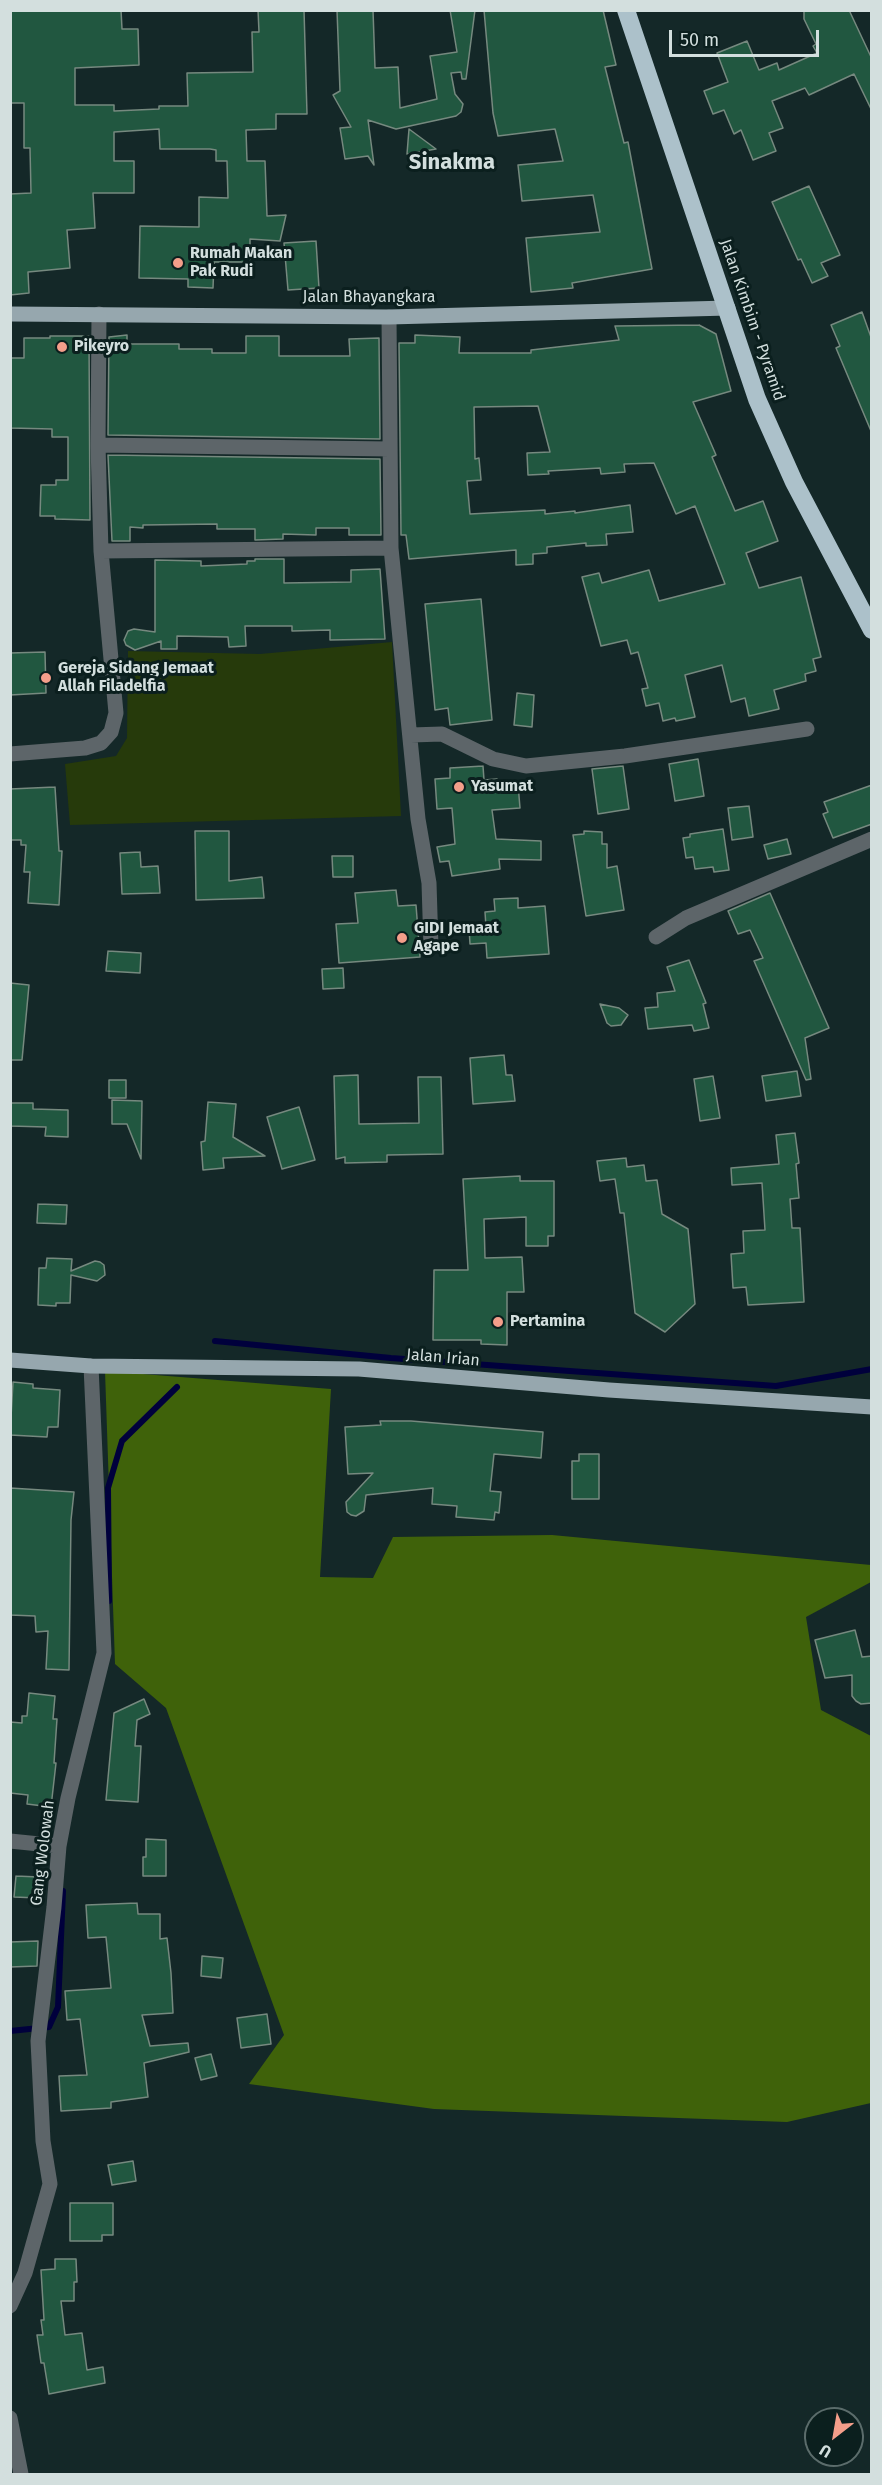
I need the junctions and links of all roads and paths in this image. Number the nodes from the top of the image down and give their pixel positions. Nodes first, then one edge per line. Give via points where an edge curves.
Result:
1 (626, 10) edge
2 (728, 308) junction
3 (10, 314) edge
4 (99, 314) junction
5 (389, 317) junction
6 (98, 445) junction
7 (390, 449) junction
8 (391, 548) junction
9 (101, 551) junction
10 (872, 630) edge
11 (807, 729) dead end
12 (411, 735) junction
13 (10, 753) edge
14 (872, 839) edge
15 (656, 937) dead end
16 (431, 947) dead end
17 (10, 1360) edge
18 (91, 1366) junction
19 (872, 1407) edge
20 (10, 1841) edge
21 (59, 1845) junction
22 (10, 2306) edge
23 (10, 2418) edge
24 (21, 2475) edge

1 - 2 highway, Jalan Kimbim - Pyramid
2 - 5 main road, Jalan Bhayangkara
2 - 10 highway, Jalan Kimbim - Pyramid via 757,399 794,482
3 - 4 main road, Jalan Bhayangkara
4 - 5 main road, Jalan Bhayangkara
4 - 6 street
5 - 7 street
6 - 7 street
6 - 9 street
7 - 8 street
8 - 9 street
8 - 12 street
9 - 13 street via 116,712 111,732 101,742 85,748
11 - 12 street via 626,756 526,766 493,759 442,734
12 - 16 street via 418,819 429,883
14 - 15 street via 686,918
17 - 18 main road, Jalan Irian
18 - 19 main road, Jalan Irian via 359,1369
18 - 21 street, Gang Wolowah via 104,1653
20 - 21 street
21 - 22 street, Gang Wolowah via 38,2042 43,2141 50,2184 25,2273
23 - 24 street

